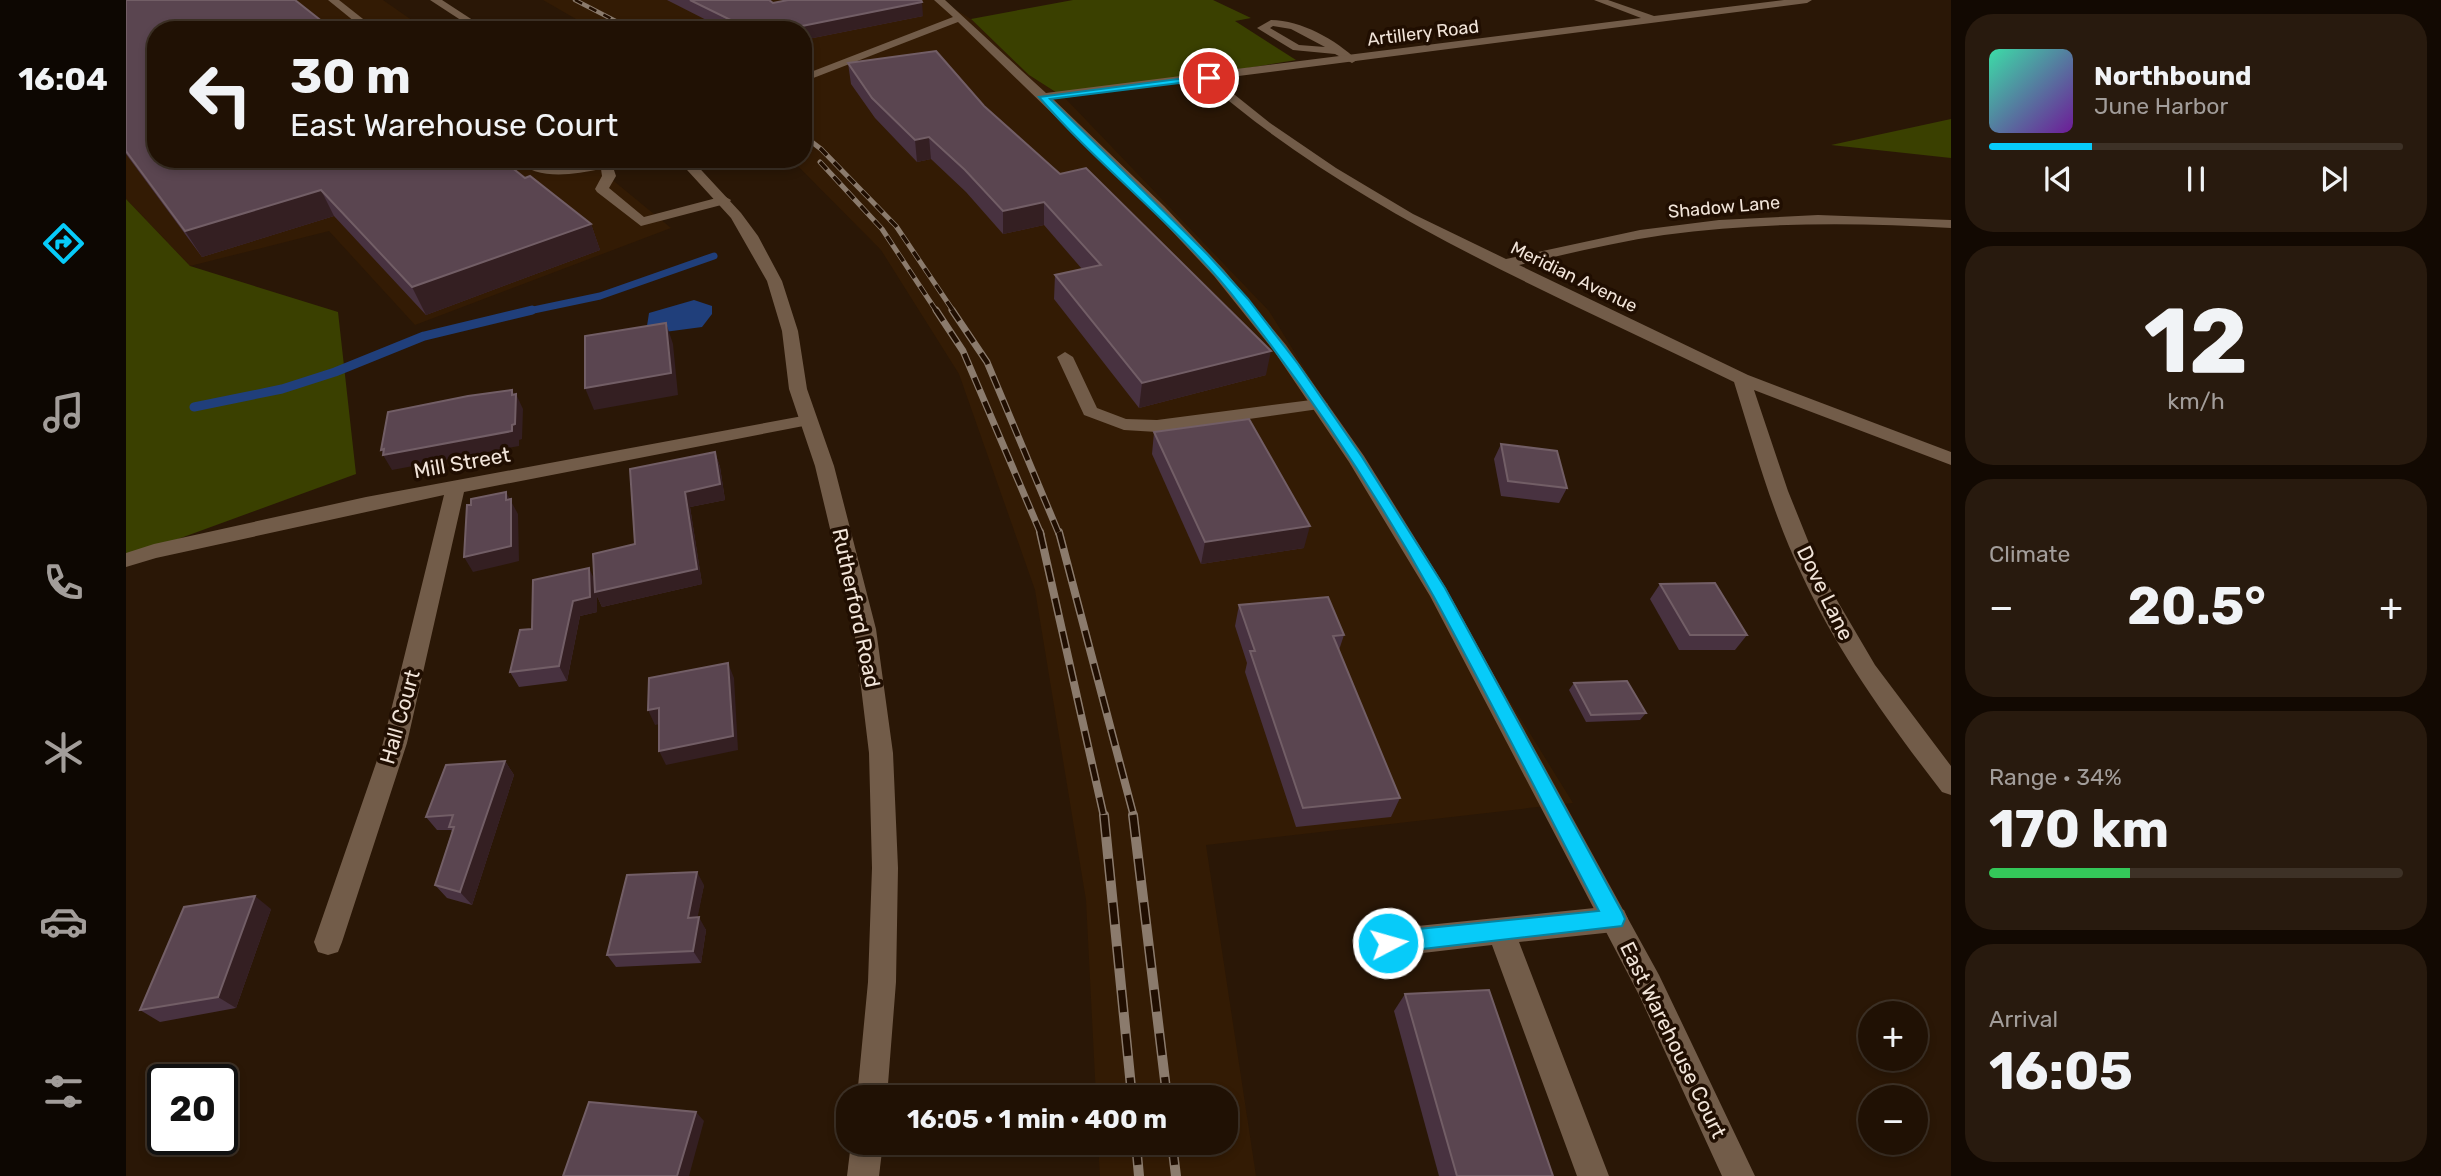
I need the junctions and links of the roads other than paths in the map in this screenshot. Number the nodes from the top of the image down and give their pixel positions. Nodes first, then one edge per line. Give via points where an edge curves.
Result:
1 (333, 0) edge
2 (435, 0) edge
3 (939, 0) edge
4 (1599, 0) edge
5 (1807, 0) edge
6 (959, 18) junction
7 (1655, 20) junction
8 (360, 21) edge
9 (469, 21) edge
10 (1337, 51) junction
11 (1352, 60) junction
12 (812, 75) edge
13 (1209, 78) junction
14 (1044, 97) junction
15 (538, 168) edge
16 (588, 168) edge
17 (607, 168) edge
18 (692, 168) edge
19 (724, 200) junction
20 (1951, 224) edge
21 (1503, 264) junction
22 (1065, 357) dead end
23 (1742, 379) junction
24 (1319, 404) junction
25 (808, 420) junction
26 (1951, 459) edge
27 (456, 487) junction
28 (126, 560) edge
29 (1951, 784) edge
30 (1614, 919) junction
31 (1501, 931) junction
32 (328, 942) dead end
33 (1388, 943) dead end
34 (873, 1085) edge
35 (866, 1155) edge
36 (863, 1176) edge
37 (1593, 1176) edge
38 (1739, 1176) edge

1 - 8 street
2 - 9 street
3 - 6 street, East Warehouse Court
4 - 7 street
5 - 7 street, Artillery Road
6 - 12 street
6 - 14 street, East Warehouse Court
7 - 11 street, Artillery Road
10 - 10 street via 1297,48 1262,30 1263,26 1288,22
10 - 11 street
11 - 13 street, Artillery Road
13 - 14 street, Artillery Road
13 - 21 street, Meridian Avenue via 1266,126 1331,171 1408,217
14 - 24 street, East Warehouse Court via 1219,273
15 - 16 street
17 - 19 street via 609,176 602,189 641,222
18 - 19 street, Rutherford Road
19 - 25 street, Rutherford Road via 753,239 781,298
20 - 21 street, Shadow Lane via 1836,219 1728,223 1635,236
21 - 23 street, Meridian Avenue
22 - 24 street via 1090,411 1124,424 1157,426
23 - 26 street, Meridian Avenue
23 - 29 street, Dove Lane via 1781,501 1823,598 1860,662
24 - 30 street, East Warehouse Court via 1440,593
25 - 27 street, Mill Street
25 - 34 street, Rutherford Road via 821,453 866,636 882,744 887,873
27 - 28 street, Mill Street
27 - 32 street, Hall Court via 395,743
30 - 31 street
30 - 38 street, East Warehouse Court
31 - 33 street
31 - 37 street
35 - 36 street

